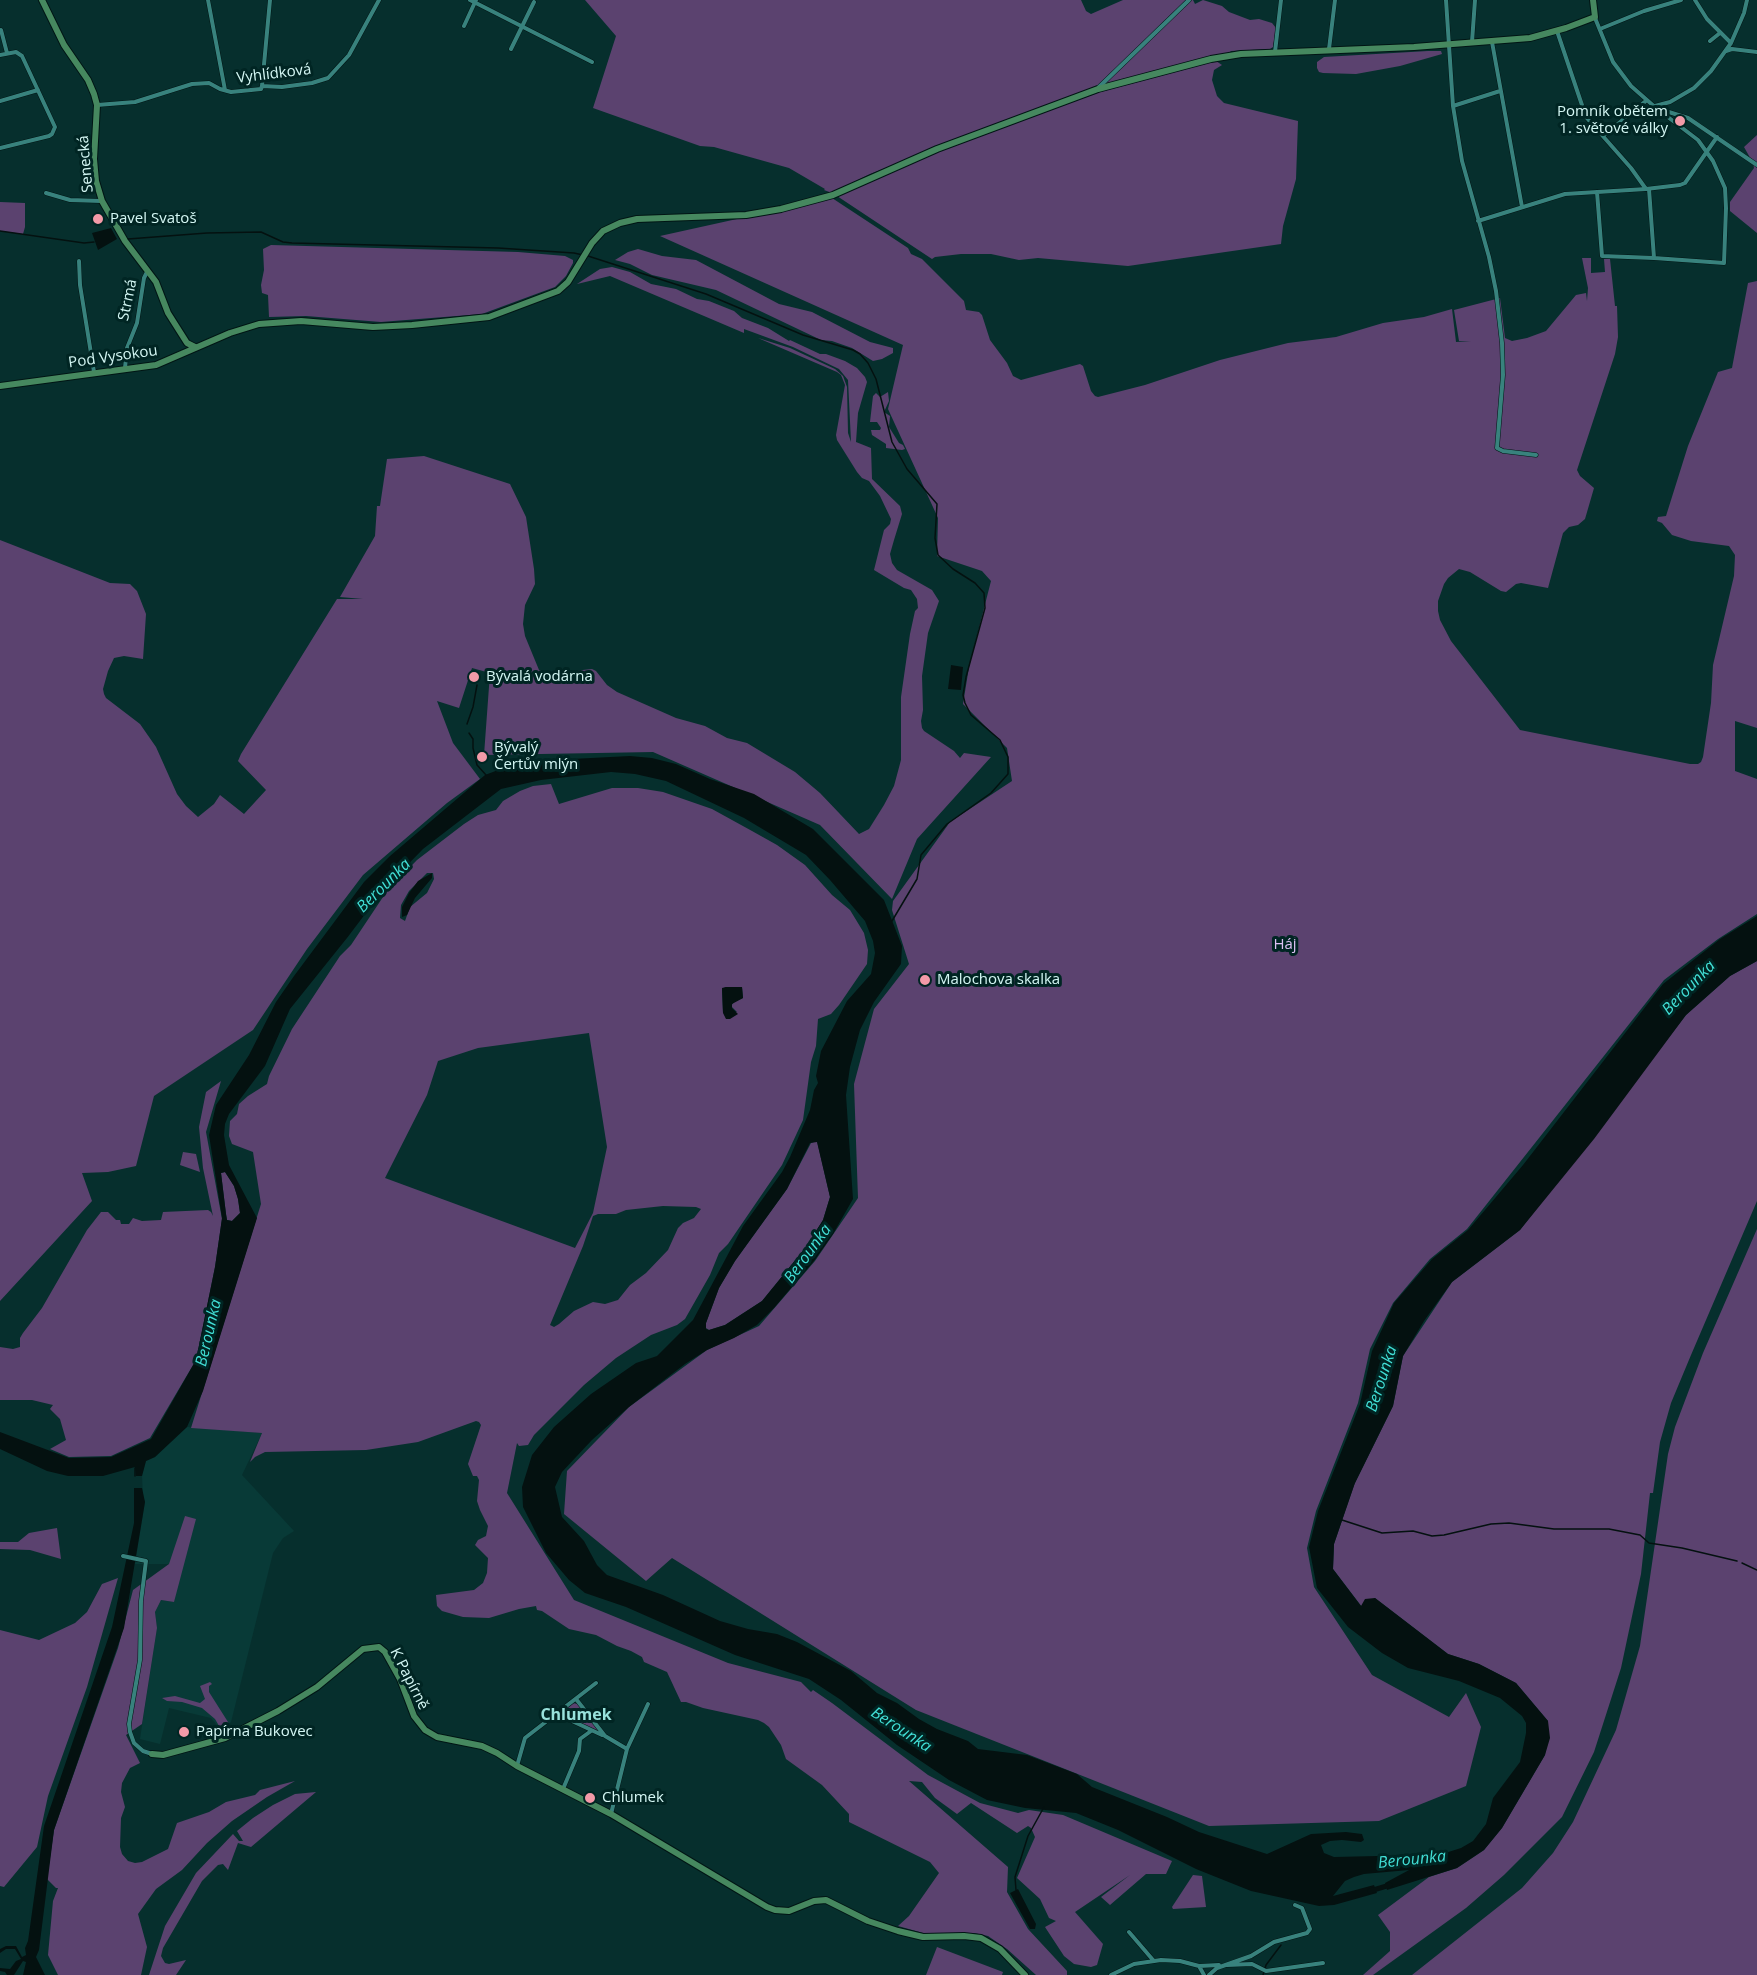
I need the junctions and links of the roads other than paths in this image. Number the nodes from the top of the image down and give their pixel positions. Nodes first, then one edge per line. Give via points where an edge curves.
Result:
1 (42, 0) edge
2 (208, 0) edge
3 (270, 0) edge
4 (379, 0) edge
5 (1189, 0) edge
6 (1281, 0) edge
7 (1335, 0) edge
8 (1446, 0) edge
9 (1475, 0) edge
10 (1593, 0) edge
11 (1681, 0) edge
12 (1695, 0) edge
13 (1747, 0) edge
14 (474, 1) edge
15 (534, 2) dead end
16 (1665, 2) edge
17 (1595, 17) junction
18 (464, 26) dead end
19 (522, 26) junction
20 (1600, 29) junction
21 (1, 30) edge
22 (1557, 31) junction
23 (1720, 33) junction
24 (1710, 41) dead end
25 (1492, 42) junction
26 (1472, 43) junction
27 (1731, 43) junction
28 (1449, 45) junction
29 (511, 49) dead end
30 (1329, 49) junction
31 (1725, 51) junction
32 (1275, 52) junction
33 (1757, 52) edge
34 (7, 53) junction
35 (0, 55) edge
36 (592, 62) dead end
37 (262, 86) junction
38 (1098, 89) junction
39 (38, 90) junction
40 (225, 91) junction
41 (1500, 91) junction
42 (1647, 100) junction
43 (0, 101) edge
44 (96, 105) junction
45 (1453, 106) junction
46 (1655, 107) junction
47 (1603, 136) junction
48 (1718, 137) junction
49 (0, 148) edge
50 (1706, 152) junction
51 (1757, 165) edge
52 (1648, 189) junction
53 (1597, 192) junction
54 (46, 193) dead end
55 (102, 201) junction
56 (1522, 207) junction
57 (1478, 221) junction
58 (1654, 258) junction
59 (79, 261) dead end
60 (147, 272) junction
61 (195, 347) junction
62 (125, 368) junction
63 (94, 372) junction
64 (0, 386) edge
65 (1536, 454) dead end
66 (123, 1556) dead end
67 (596, 1683) dead end
68 (576, 1699) junction
69 (648, 1704) dead end
70 (557, 1714) junction
71 (591, 1731) junction
72 (604, 1736) junction
73 (627, 1749) junction
74 (152, 1754) joint
75 (516, 1766) junction
76 (563, 1789) junction
77 (611, 1814) junction
78 (1295, 1905) dead end
79 (1129, 1932) dead end
80 (1153, 1960) junction
81 (1323, 1963) dead end
82 (1223, 1965) junction
83 (1199, 1966) junction
84 (1023, 1974) edge
85 (1111, 1975) edge
86 (1204, 1975) edge
87 (1209, 1975) edge

1 - 44 street, Senecká via 64,45 88,80
2 - 40 street
3 - 37 street
4 - 37 street, Vyhlídková via 349,55 328,78 282,87
5 - 38 street
6 - 32 street
7 - 30 street
8 - 28 street
9 - 26 street
10 - 17 street
11 - 16 street
12 - 23 street
13 - 27 street
14 - 18 street
14 - 19 street
15 - 19 street
16 - 20 street
17 - 20 street
17 - 22 street, Pod Vysokou
19 - 29 street
19 - 36 street
20 - 42 street via 1613,62
21 - 34 street
22 - 25 street, Pod Vysokou
22 - 47 street via 1586,117
23 - 24 street
23 - 27 street
25 - 26 street, Pod Vysokou
25 - 41 street
26 - 28 street, Pod Vysokou
27 - 31 street
28 - 30 street, Pod Vysokou
28 - 45 street
30 - 32 street, Pod Vysokou
31 - 33 street
31 - 46 street via 1694,88
32 - 38 street, Pod Vysokou via 1211,59
34 - 35 street
34 - 39 street via 22,56
37 - 40 street, Vyhlídková
38 - 61 street, Pod Vysokou via 937,149 832,195 746,215 620,223 603,231 592,243 558,291 489,317 373,327 301,321 259,324
39 - 43 street
39 - 49 street via 54,131 49,136
40 - 44 street, Vyhlídková via 209,83 192,84 135,102
41 - 45 street
41 - 56 street
42 - 46 street
42 - 47 street
44 - 55 street, Senecká via 94,159
45 - 57 street
46 - 48 street via 1688,118
46 - 50 street via 1698,140
47 - 52 street
48 - 50 street
48 - 51 street
50 - 52 street via 1685,183
50 - 58 street via 1725,188 1724,263
52 - 53 street
52 - 58 street
53 - 56 street via 1565,194
53 - 58 street via 1602,256
54 - 55 street via 70,200
55 - 60 street, Senecká
56 - 57 street
57 - 65 street via 1496,291 1502,343 1497,448
59 - 63 street
60 - 61 street, Senecká via 187,343
60 - 62 street, Strmá
61 - 62 street, Pod Vysokou via 156,365
62 - 63 street, Pod Vysokou
63 - 64 street, Pod Vysokou
66 - 74 street via 146,1561 130,1732 134,1743
67 - 68 street
68 - 70 street
68 - 72 street
69 - 73 street
70 - 71 street
70 - 75 street via 525,1738
71 - 72 street
71 - 76 street via 580,1739
72 - 73 street
73 - 77 street
74 - 75 street, K Papírně via 163,1755 225,1738 317,1687 363,1649 374,1646 386,1652 414,1716 425,1730 437,1737 482,1746
75 - 76 street, K Papírně
76 - 77 street, K Papírně
77 - 84 street, K Papírně via 775,1910 789,1911 826,1900 898,1931 923,1937 973,1936 1000,1949
78 - 82 street via 1303,1910 1310,1929 1307,1933 1274,1942 1251,1956
79 - 80 street
80 - 83 street
80 - 85 street
81 - 82 street via 1266,1971 1245,1964
82 - 83 street
82 - 87 street
83 - 86 street

